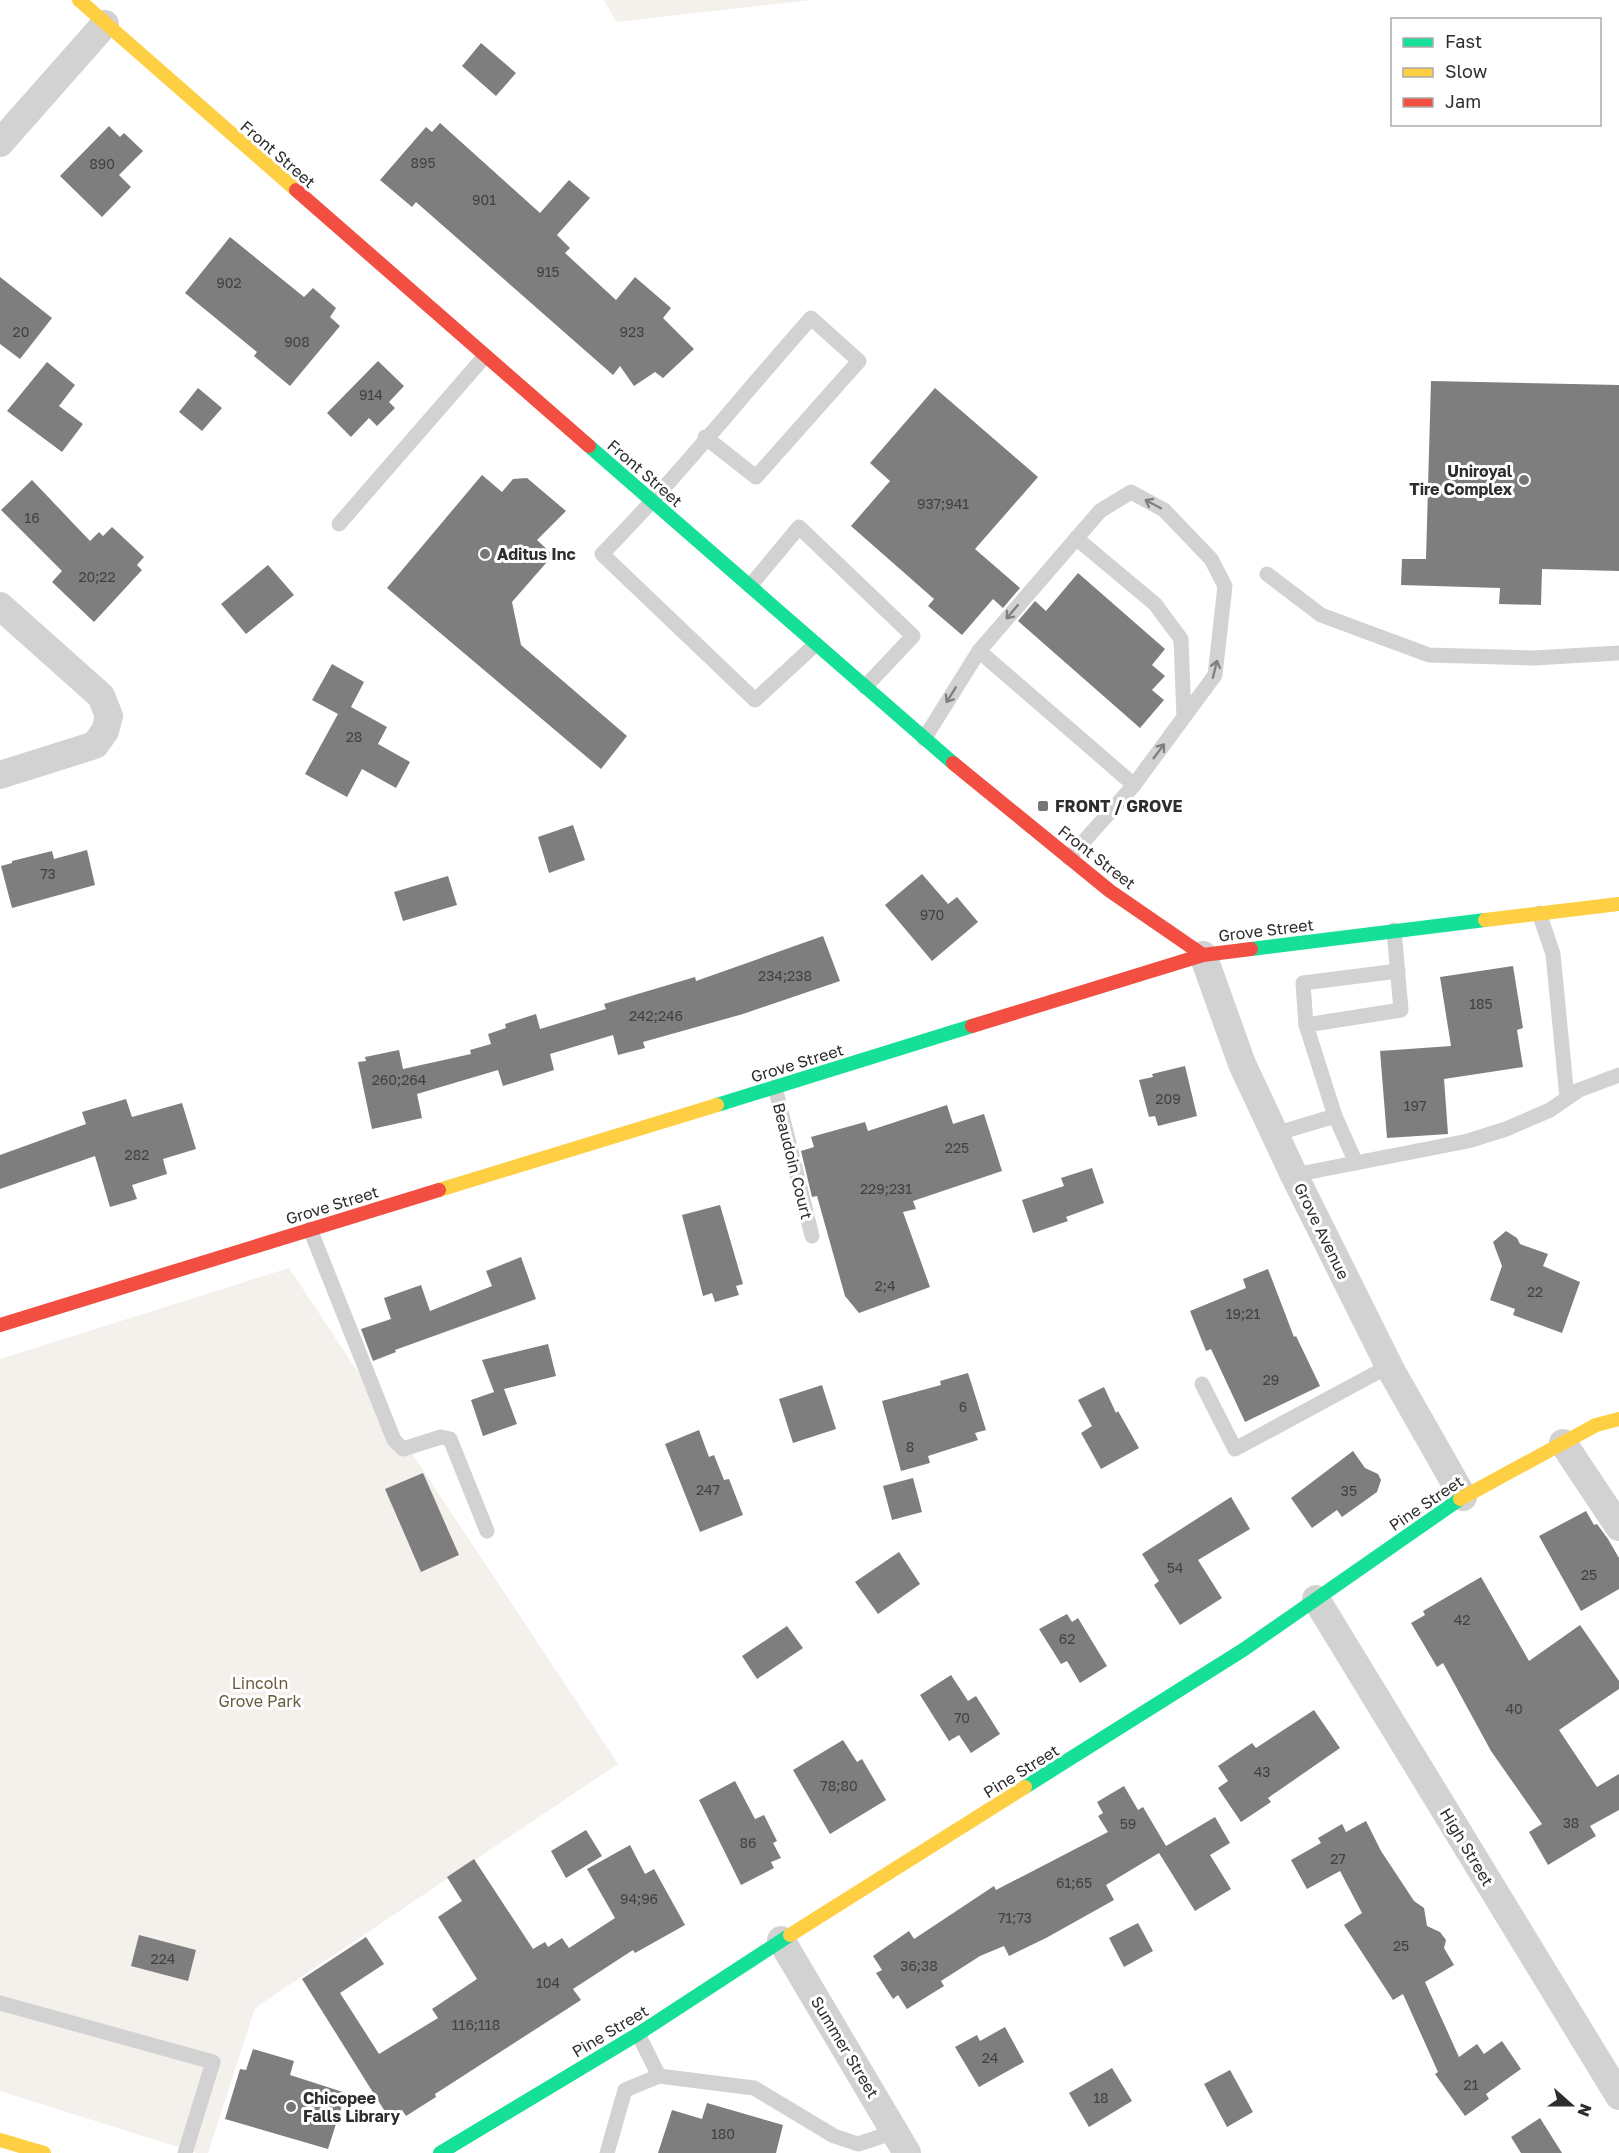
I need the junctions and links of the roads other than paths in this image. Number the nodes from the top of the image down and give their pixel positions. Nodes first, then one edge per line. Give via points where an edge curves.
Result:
1 (79, 0) edge
2 (105, 24) junction
3 (0, 142) edge
4 (485, 356) junction
5 (705, 437) junction
6 (654, 502) junction
7 (339, 524) dead end
8 (1076, 538) junction
9 (1267, 574) dead end
10 (750, 586) junction
11 (0, 606) edge
12 (816, 644) junction
13 (979, 651) junction
14 (1619, 653) edge
15 (865, 687) junction
16 (1184, 717) junction
17 (924, 739) junction
18 (0, 775) edge
19 (1134, 785) junction
20 (1069, 858) junction
21 (1619, 904) edge
22 (1539, 913) junction
23 (1394, 930) junction
24 (1203, 955) junction
25 (1398, 971) junction
26 (1306, 1025) junction
27 (1619, 1075) edge
28 (775, 1087) junction
29 (1567, 1098) junction
30 (1335, 1116) junction
31 (1275, 1134) junction
32 (1356, 1163) junction
33 (1294, 1175) junction
34 (310, 1229) junction
35 (812, 1236) dead end
36 (0, 1325) edge
37 (1389, 1366) junction
38 (1202, 1384) dead end
39 (1619, 1419) edge
40 (1563, 1443) junction
41 (1463, 1497) junction
42 (1619, 1527) edge
43 (487, 1531) dead end
44 (1316, 1599) junction
45 (782, 1940) junction
46 (0, 2002) edge
47 (638, 2034) junction
48 (659, 2076) junction
49 (1619, 2096) edge
50 (0, 2140) edge
51 (901, 2142) edge
52 (858, 2149) edge
53 (44, 2153) edge
54 (185, 2153) edge
55 (440, 2153) edge
56 (607, 2153) edge

1 - 2 main road, Front Street
2 - 3 street
2 - 4 main road, Front Street
4 - 6 main road, Front Street
4 - 7 lane
5 - 5 lane via 811,318 859,362 756,477
5 - 6 lane
6 - 10 main road, Front Street
6 - 12 lane via 602,554 755,700
8 -> 13 lane
8 - 16 lane via 1155,604 1181,639
16 -> 8 lane via 1215,675 1225,586 1211,559 1164,510 1131,492 1100,512
9 - 14 lane via 1321,615 1429,655 1534,658
10 - 12 main road, Front Street
10 - 15 lane via 799,527 913,636
11 - 18 street via 101,696 109,716 105,731 95,744
12 - 15 main road, Front Street
13 -> 17 lane
13 - 19 lane
15 - 17 main road, Front Street
19 -> 16 lane
17 - 20 main road, Front Street
19 - 20 lane
20 - 24 main road, Front Street
21 - 22 main road, Grove Street
22 - 23 main road, Grove Street
22 - 29 lane via 1553,954
23 - 24 main road, Grove Street
23 - 25 lane
24 - 28 main road, Grove Street
24 - 31 street, Grove Avenue via 1242,1064
25 - 26 lane via 1401,1010
25 - 26 lane via 1303,983
26 - 30 lane
27 - 29 lane
28 - 34 main road, Grove Street
28 - 35 lane, Beaudoin Court
29 - 32 lane via 1550,1110 1487,1135
30 - 31 lane
30 - 32 lane
31 - 33 street, Grove Avenue
32 - 33 lane
33 - 37 street, Grove Avenue
34 - 36 main road, Grove Street
34 - 43 lane via 394,1440 403,1449 441,1437 450,1439
37 - 38 lane via 1234,1449
37 - 41 street, Grove Avenue
39 - 40 main road, Pine Street via 1596,1425
40 - 41 main road, Pine Street
40 - 42 street
41 - 44 main road, Pine Street
44 - 45 main road, Pine Street via 1223,1662
44 - 49 street, High Street
45 - 47 main road, Pine Street
45 - 51 street, Summer Street
46 - 54 lane via 213,2062
47 - 48 lane
47 - 55 main road, Pine Street
48 - 52 lane via 754,2088
48 - 56 lane via 625,2090
50 - 53 main road
51 - 52 lane

